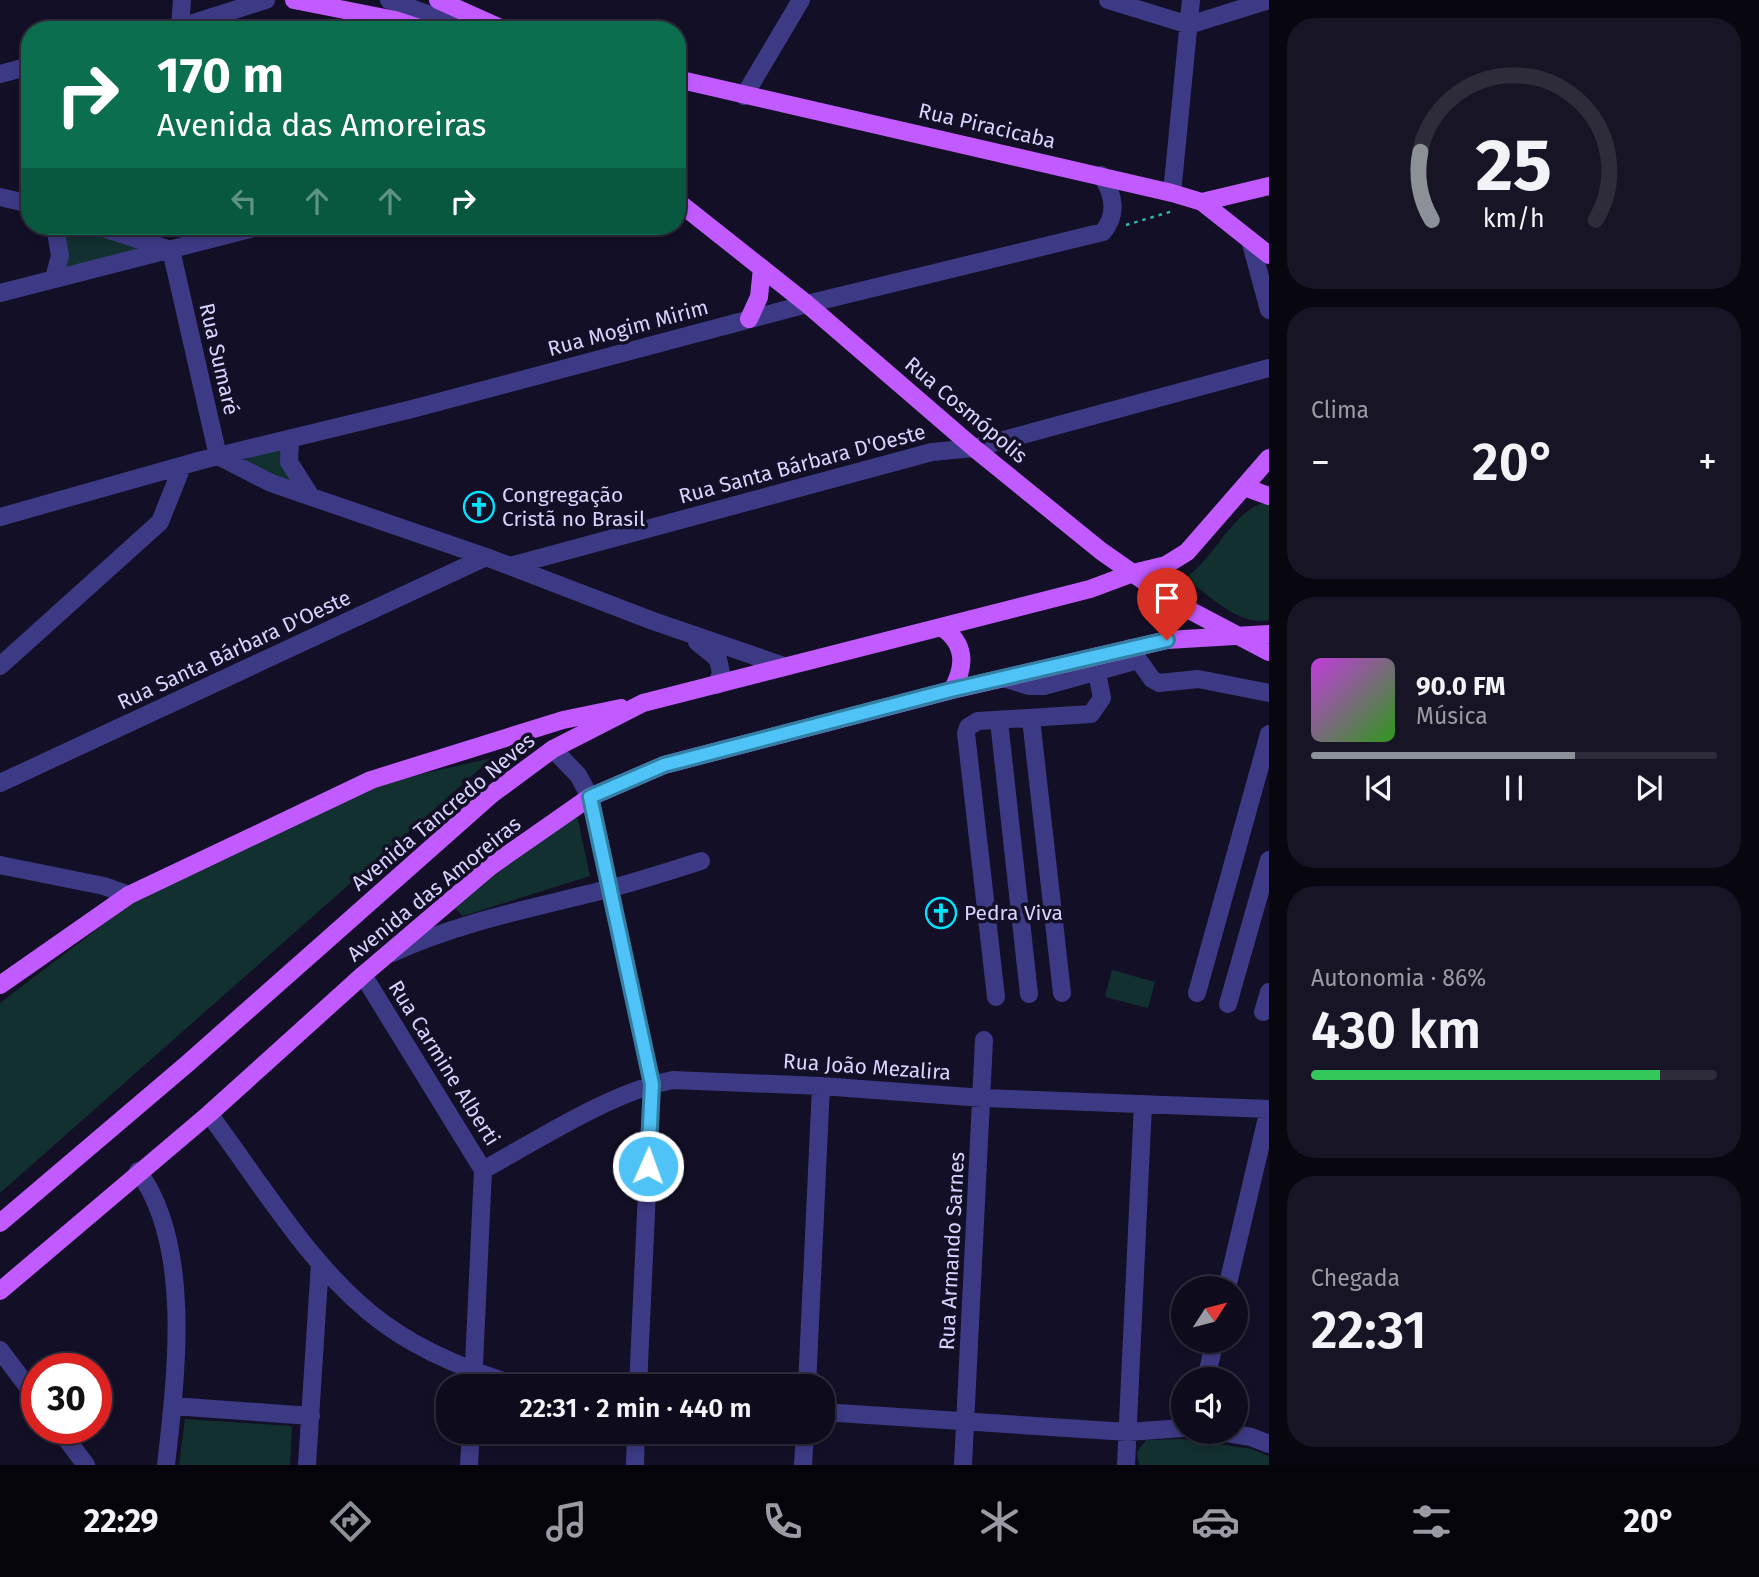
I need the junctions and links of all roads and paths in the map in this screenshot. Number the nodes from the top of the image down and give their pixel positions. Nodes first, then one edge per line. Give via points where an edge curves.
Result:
1 (182, 0) edge
2 (266, 0) edge
3 (295, 0) edge
4 (339, 0) edge
5 (389, 0) edge
6 (438, 0) edge
7 (801, 0) edge
8 (1108, 0) edge
9 (1191, 0) edge
10 (1269, 0) edge
11 (177, 21) edge
12 (200, 21) edge
13 (398, 21) edge
14 (421, 21) edge
15 (446, 21) edge
16 (485, 21) edge
17 (1189, 25) junction
18 (21, 68) edge
19 (0, 74) edge
20 (686, 80) edge
21 (697, 82) junction
22 (686, 89) edge
23 (744, 96) junction
24 (1101, 175) junction
25 (1269, 186) edge
26 (0, 197) edge
27 (1175, 201) junction
28 (21, 202) edge
29 (1202, 202) junction
30 (686, 208) edge
31 (1103, 232) junction
32 (56, 235) edge
33 (124, 235) edge
34 (228, 235) edge
35 (1250, 240) junction
36 (170, 250) junction
37 (1269, 255) edge
38 (762, 268) junction
39 (54, 278) junction
40 (0, 293) edge
41 (807, 304) junction
42 (1269, 310) edge
43 (749, 319) junction
44 (1266, 370) edge
45 (290, 440) junction
46 (974, 448) junction
47 (218, 456) junction
48 (1269, 458) edge
49 (182, 467) junction
50 (154, 474) junction
51 (1244, 487) junction
52 (310, 495) junction
53 (1269, 496) edge
54 (0, 517) edge
55 (160, 522) junction
56 (1101, 551) junction
57 (486, 557) junction
58 (510, 565) junction
59 (1133, 573) junction
60 (1090, 589) junction
61 (673, 627) junction
62 (941, 627) junction
63 (1269, 634) edge
64 (1238, 636) junction
65 (1269, 652) edge
66 (1134, 654) junction
67 (1096, 665) junction
68 (0, 666) edge
69 (784, 666) junction
70 (717, 685) junction
71 (951, 690) junction
72 (1269, 693) edge
73 (643, 703) junction
74 (1031, 719) junction
75 (999, 721) junction
76 (1269, 734) edge
77 (481, 745) junction
78 (553, 749) junction
79 (0, 783) edge
80 (590, 797) junction
81 (1269, 860) edge
82 (701, 862) dead end
83 (0, 865) edge
84 (610, 889) junction
85 (129, 895) junction
86 (389, 954) junction
87 (363, 975) junction
88 (0, 985) edge
89 (1269, 992) edge
90 (1062, 993) dead end
91 (1197, 993) dead end
92 (1029, 994) dead end
93 (996, 997) dead end
94 (1228, 1003) dead end
95 (1263, 1013) dead end
96 (984, 1040) dead end
97 (652, 1084) junction
98 (821, 1086) junction
99 (983, 1098) junction
100 (1143, 1104) junction
101 (1269, 1109) edge
102 (209, 1114) junction
103 (483, 1170) junction
104 (138, 1171) junction
105 (0, 1223) edge
106 (320, 1263) junction
107 (1230, 1276) edge
108 (0, 1291) edge
109 (0, 1350) edge
110 (465, 1374) edge
111 (473, 1374) edge
112 (639, 1374) edge
113 (808, 1374) edge
114 (21, 1378) edge
115 (173, 1406) junction
116 (835, 1413) edge
117 (311, 1416) junction
118 (965, 1423) junction
119 (1171, 1429) edge
120 (1128, 1432) junction
121 (1248, 1436) edge
122 (70, 1444) edge
123 (471, 1444) edge
124 (636, 1444) edge
125 (804, 1444) edge
126 (1269, 1444) edge
127 (86, 1465) edge
128 (166, 1465) edge
129 (307, 1465) edge
130 (470, 1465) edge
131 (635, 1465) edge
132 (803, 1465) edge
133 (963, 1465) edge
134 (1126, 1465) edge

1 - 11 street
2 - 12 street
3 - 13 main road
4 - 14 street
5 - 15 street
6 - 16 main road
7 - 23 street
8 - 17 street
9 - 17 street
10 - 17 street
17 - 27 street
18 - 19 street
20 - 21 main road, Rua Piracicaba
21 - 22 main road
21 - 23 main road, Rua Piracicaba
23 - 24 main road, Rua Piracicaba
24 - 27 main road, Rua Piracicaba
24 - 31 street via 1113,202
25 - 29 main road
26 - 28 street
27 - 29 main road, Rua Piracicaba
27 - 31 path
29 - 35 main road, Rua Piracicaba
30 - 38 main road, Rua Cosmópolis
31 - 41 street, Rua Mogim Mirim
32 - 39 street via 60,256
33 - 36 street
34 - 36 street
35 - 37 main road, Rua Piracicaba
35 - 42 street
36 - 39 street
36 - 47 street, Rua Sumaré
38 - 41 main road, Rua Cosmópolis
38 - 43 main road via 759,297
39 - 40 street
41 - 43 street, Rua Mogim Mirim
41 - 46 main road, Rua Cosmópolis
43 - 45 street, Rua Mogim Mirim
44 - 46 street, Rua Santa Bárbara D'Oeste
45 - 47 street, Rua Mogim Mirim
45 - 52 street via 289,461
46 - 56 main road, Rua Cosmópolis
46 - 58 street, Rua Santa Bárbara D'Oeste via 932,452
47 - 49 street, Rua Mogim Mirim
47 - 52 street via 271,483
48 - 51 main road
49 - 50 street, Rua Mogim Mirim
49 - 55 street
50 - 54 street, Rua Mogim Mirim
50 - 55 street
51 - 53 main road
51 - 59 main road via 1187,552 1166,565
52 - 57 street
55 - 68 street
56 - 59 main road, Rua Cosmópolis
56 - 60 main road via 1106,572
57 - 58 street
57 - 79 street, Rua Santa Bárbara D'Oeste
58 - 61 street
59 - 60 main road, Avenida Tancredo Neves
59 - 64 main road, Rua Cosmópolis via 1174,602
60 - 62 main road, Avenida Tancredo Neves
61 - 69 street
61 - 70 street via 714,653 720,665
62 - 69 main road, Avenida Tancredo Neves
62 - 71 main road via 960,647 963,661
63 - 64 main road, Avenida das Amoreiras
64 - 65 main road
64 - 66 main road, Avenida das Amoreiras via 1167,640
66 - 67 main road, Avenida das Amoreiras
66 - 72 street via 1159,683 1198,679
67 - 71 main road, Avenida das Amoreiras
67 - 74 street via 1101,702 1091,714
69 - 70 main road, Avenida Tancredo Neves
70 - 73 main road, Avenida Tancredo Neves
71 - 80 main road, Avenida das Amoreiras via 664,765
73 - 77 main road via 563,720
73 - 78 main road, Avenida Tancredo Neves
74 - 75 street
74 - 90 street
75 - 92 street
75 - 93 street via 974,722 966,733
76 - 91 street
77 - 78 main road via 529,742
77 - 85 main road via 371,780
78 - 80 street via 579,775
78 - 105 main road, Avenida Tancredo Neves via 492,794
80 - 84 street
80 - 86 main road, Avenida das Amoreiras via 491,866
81 - 94 street
82 - 84 street
83 - 85 street
84 - 86 street via 483,918
84 - 97 street
85 - 88 main road
86 - 87 main road, Avenida das Amoreiras
87 - 102 main road, Avenida das Amoreiras
87 - 103 street, Rua Carmine Alberti
89 - 95 street
96 - 99 street, Rua Armando Sarnes
97 - 98 street, Rua João Mezalira via 673,1080
97 - 103 street, Rua João Mezalira
97 - 112 street
98 - 99 street, Rua João Mezalira
98 - 113 street
99 - 100 street, Rua João Mezalira
99 - 118 street, Rua Armando Sarnes
100 - 101 street, Rua João Mezalira
100 - 120 street
101 - 107 street
102 - 104 main road, Avenida das Amoreiras
102 - 106 street
103 - 111 street, Rua Carmine Alberti
104 - 108 main road, Avenida das Amoreiras
104 - 115 street via 151,1189 168,1233 176,1276
106 - 110 street via 383,1323
106 - 117 street
109 - 114 street
115 - 117 street
115 - 128 street
116 - 118 street
117 - 129 street
118 - 120 street
118 - 133 street, Rua Armando Sarnes
119 - 120 street
120 - 134 street
121 - 126 street
122 - 127 street
123 - 130 street
124 - 131 street
125 - 132 street

